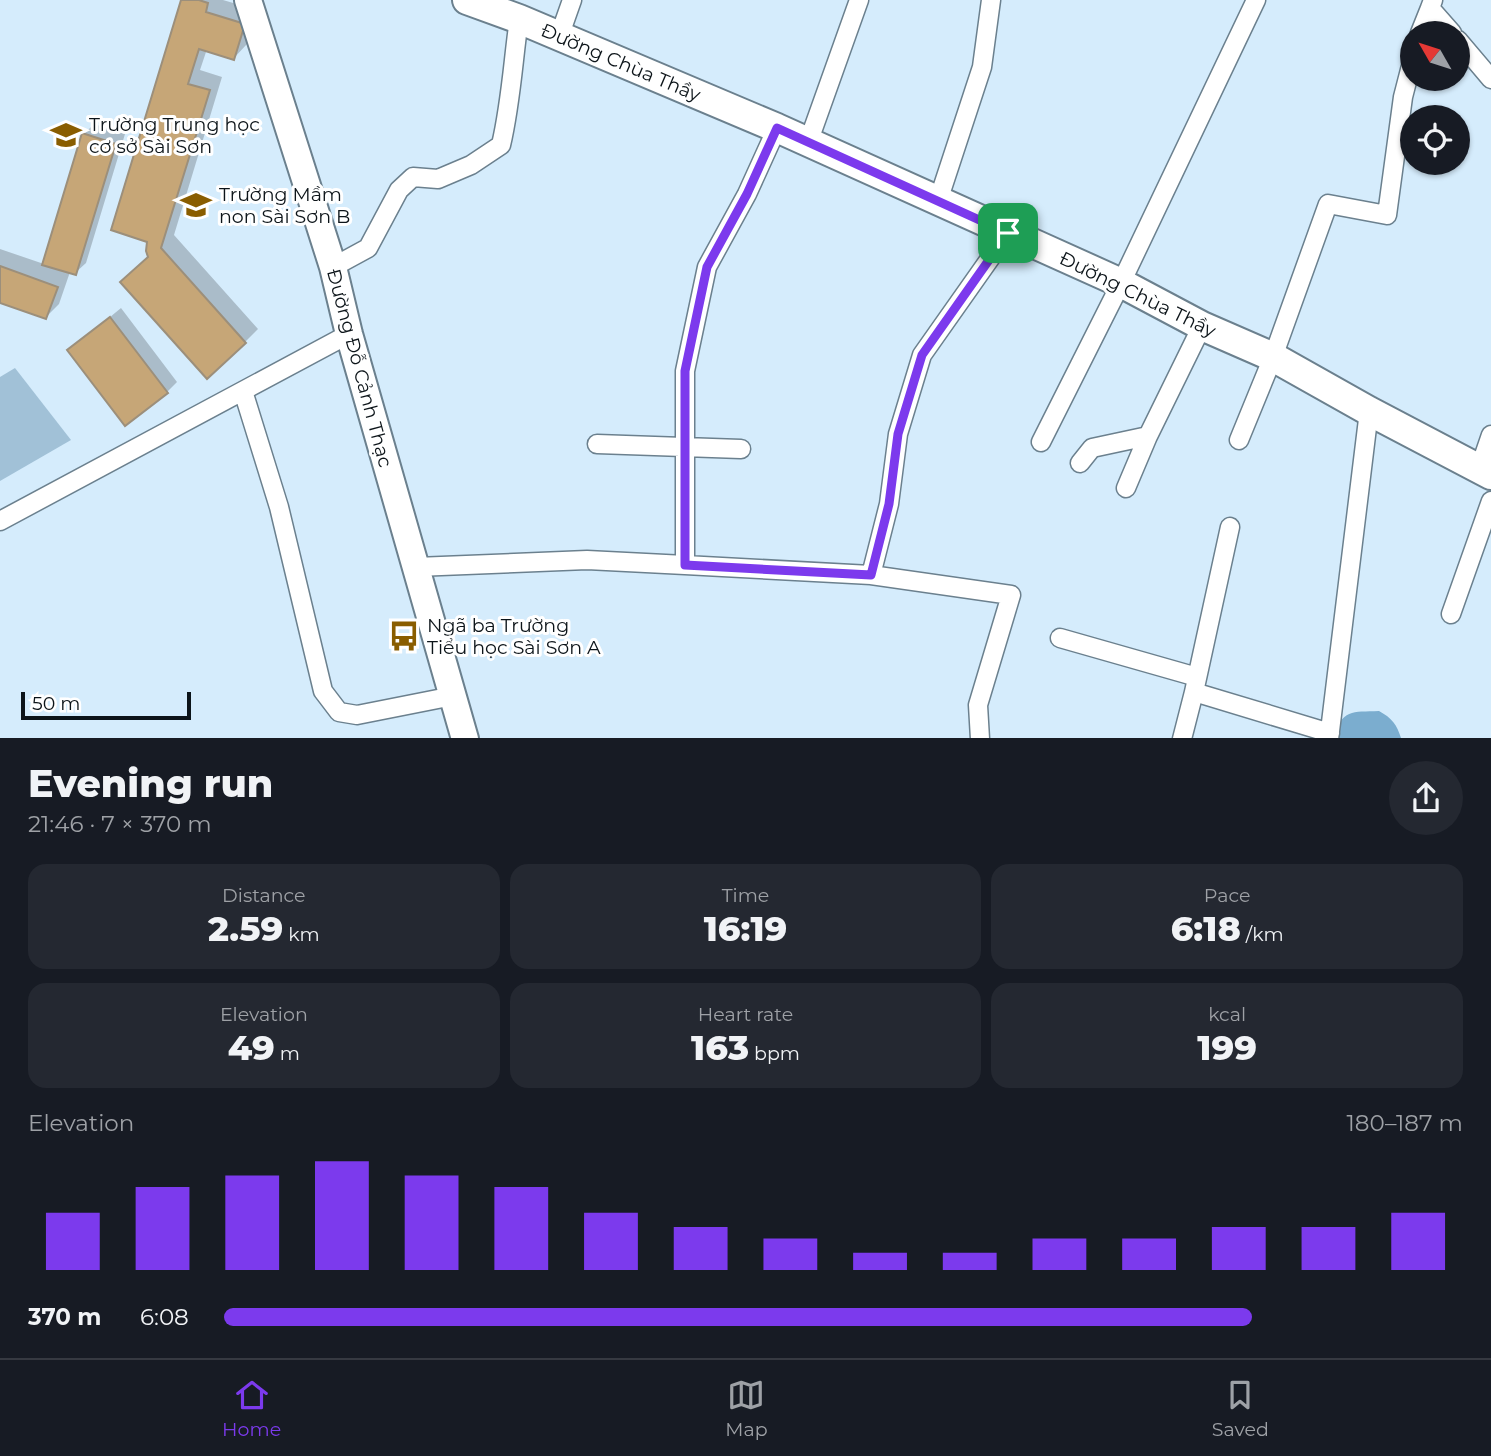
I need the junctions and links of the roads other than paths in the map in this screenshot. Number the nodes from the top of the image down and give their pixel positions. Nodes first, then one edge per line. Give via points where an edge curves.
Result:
1 (248, 0) edge
2 (467, 0) edge
3 (572, 0) edge
4 (859, 0) edge
5 (991, 0) edge
6 (1256, 0) edge
7 (1431, 4) edge
8 (519, 19) junction
9 (1425, 21) edge
10 (1443, 21) edge
11 (559, 37) junction
12 (1470, 54) edge
13 (1491, 79) edge
14 (1405, 91) edge
15 (777, 128) junction
16 (808, 143) junction
17 (938, 201) junction
18 (1008, 233) junction
19 (334, 267) junction
20 (1121, 283) junction
21 (1202, 326) junction
22 (349, 334) junction
23 (1273, 357) junction
24 (243, 391) junction
25 (1369, 411) junction
26 (1491, 435) edge
27 (1148, 436) junction
28 (1239, 440) dead end
29 (1041, 443) dead end
30 (597, 444) dead end
31 (684, 446) junction
32 (741, 449) dead end
33 (1080, 463) dead end
34 (1485, 472) edge
35 (1126, 488) dead end
36 (1491, 501) edge
37 (0, 521) edge
38 (1230, 527) dead end
39 (685, 565) junction
40 (416, 567) junction
41 (871, 575) junction
42 (1451, 614) dead end
43 (1060, 638) dead end
44 (1195, 684) junction
45 (453, 696) junction
46 (1330, 736) edge
47 (465, 738) edge
48 (980, 738) edge
49 (1181, 738) edge

1 - 19 street, Đường Đỗ Cảnh Thạc
2 - 8 main road, Đường Chùa Thầy
3 - 11 street
4 - 16 street
5 - 17 street via 982,67
6 - 20 street
7 - 9 street
7 - 10 street
8 - 11 main road, Đường Chùa Thầy
8 - 19 street via 501,145 438,179 413,177 399,190 368,248
11 - 15 main road, Đường Chùa Thầy
12 - 13 street
14 - 23 street via 1387,215 1328,204
15 - 16 main road, Đường Chùa Thầy
15 - 31 street via 707,267 685,371
16 - 17 main road, Đường Chùa Thầy
17 - 18 main road, Đường Chùa Thầy
18 - 20 main road, Đường Chùa Thầy
18 - 41 street via 922,355 898,434 889,504
19 - 22 street, Đường Đỗ Cảnh Thạc
20 - 21 main road, Đường Chùa Thầy
20 - 29 street
21 - 23 main road, Đường Chùa Thầy
21 - 27 street
22 - 24 street
22 - 40 street, Đường Đỗ Cảnh Thạc
23 - 25 main road, Đường Chùa Thầy
23 - 28 street
24 - 37 street
24 - 45 street via 279,507 323,691 339,712 357,715
25 - 34 main road, Đường Chùa Thầy
25 - 46 street
26 - 34 street
27 - 33 street via 1092,448
27 - 35 street
30 - 31 street
31 - 32 street
31 - 39 street
36 - 42 street
38 - 44 street
39 - 40 street via 587,560
39 - 41 street
40 - 45 street, Đường Đỗ Cảnh Thạc
41 - 48 street via 1012,594 978,705
43 - 44 street
44 - 46 street
44 - 49 street
45 - 47 street, Đường Đỗ Cảnh Thạc

